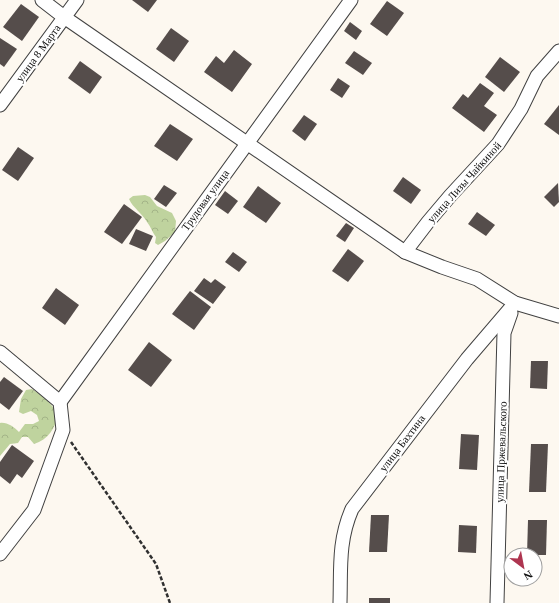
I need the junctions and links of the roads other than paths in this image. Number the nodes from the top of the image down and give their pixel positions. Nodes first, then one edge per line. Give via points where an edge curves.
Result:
1 (42, 0) edge
2 (77, 0) edge
3 (351, 0) edge
4 (64, 17) junction
5 (559, 51) edge
6 (0, 105) edge
7 (247, 142) junction
8 (405, 252) junction
9 (515, 303) junction
10 (559, 316) edge
11 (0, 352) edge
12 (60, 402) junction
13 (0, 554) edge
14 (340, 603) edge
15 (497, 603) edge

1 - 4 street
2 - 4 street, улица 8 Марта
3 - 7 street, Трудовая улица
4 - 6 street, улица 8 Марта
4 - 7 street
5 - 8 street, улица Лизы Чайкиной via 537,76 521,109 498,144 450,196
7 - 8 street
7 - 12 street, Трудовая улица
8 - 9 street via 477,279
9 - 10 street
9 - 14 street, улица Бахтина via 467,359 352,509 345,524 341,543
9 - 15 street, улица Пржевальского via 504,333
11 - 12 street
12 - 13 street via 63,430 34,510

